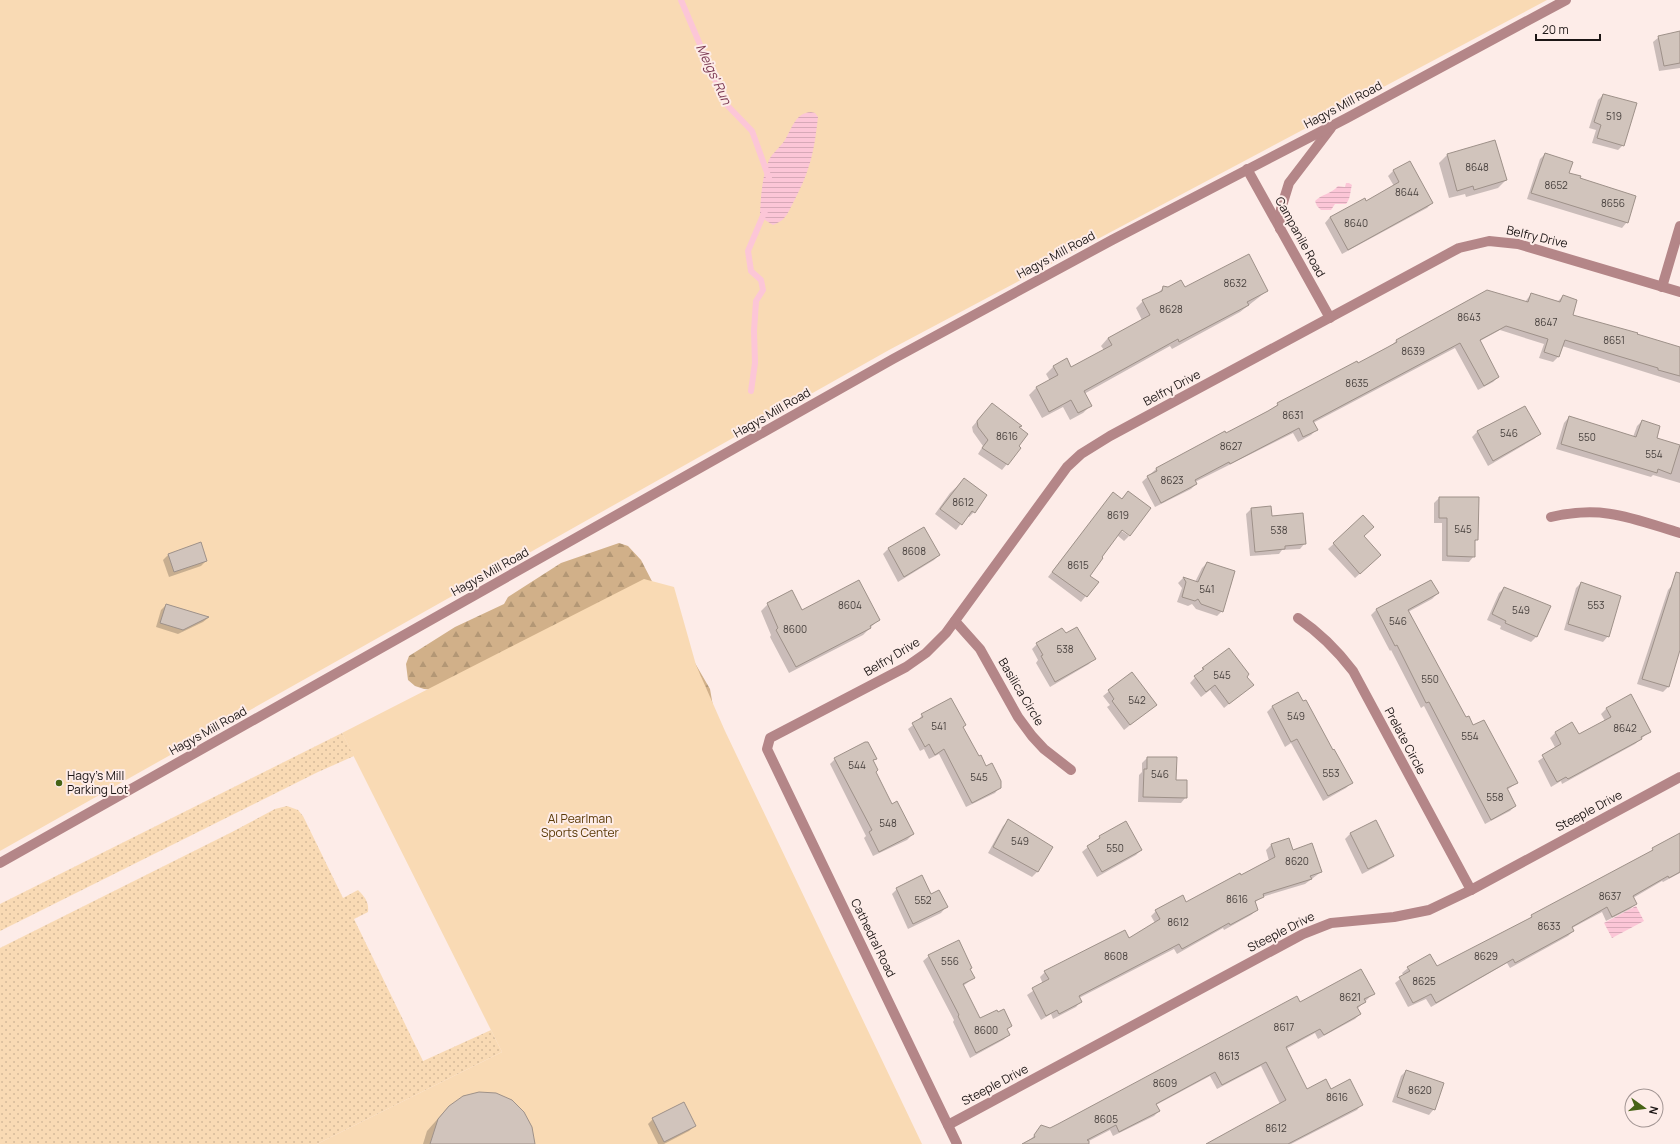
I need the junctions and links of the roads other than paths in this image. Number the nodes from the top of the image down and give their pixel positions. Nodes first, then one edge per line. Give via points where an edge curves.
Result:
1 (1566, 0) edge
2 (1334, 124) junction
3 (1247, 169) junction
4 (1680, 226) edge
5 (1280, 229) junction
6 (1662, 287) junction
7 (1680, 292) edge
8 (1330, 318) junction
9 (1551, 517) dead end
10 (1680, 532) edge
11 (1298, 618) dead end
12 (955, 621) junction
13 (767, 744) joint
14 (1071, 770) dead end
15 (1680, 777) edge
16 (0, 863) edge
17 (1470, 890) junction
18 (948, 1125) junction
19 (958, 1144) edge

1 - 2 street, Hagys Mill Road
2 - 3 street, Hagys Mill Road
2 - 5 street via 1289,183 1281,208
3 - 5 street, Campanile Road
3 - 16 street, Hagys Mill Road via 893,359
4 - 6 street
5 - 8 street, Campanile Road
6 - 7 street, Belfry Drive
6 - 8 street, Belfry Drive via 1534,247 1504,241 1488,241 1459,248
8 - 12 street, Belfry Drive via 1081,454 1067,467
9 - 10 street via 1592,511 1609,513
11 - 17 street, Prelate Circle via 1329,642 1353,671
12 - 13 street, Belfry Drive via 936,644 915,661 770,738
12 - 14 street, Basilica Circle via 980,649 1018,717 1032,736 1048,753
13 - 18 street, Cathedral Road via 767,749
15 - 17 street, Steeple Drive
17 - 18 street, Steeple Drive via 1429,910 1412,915 1347,920 1317,927
18 - 19 street, Cathedral Road

